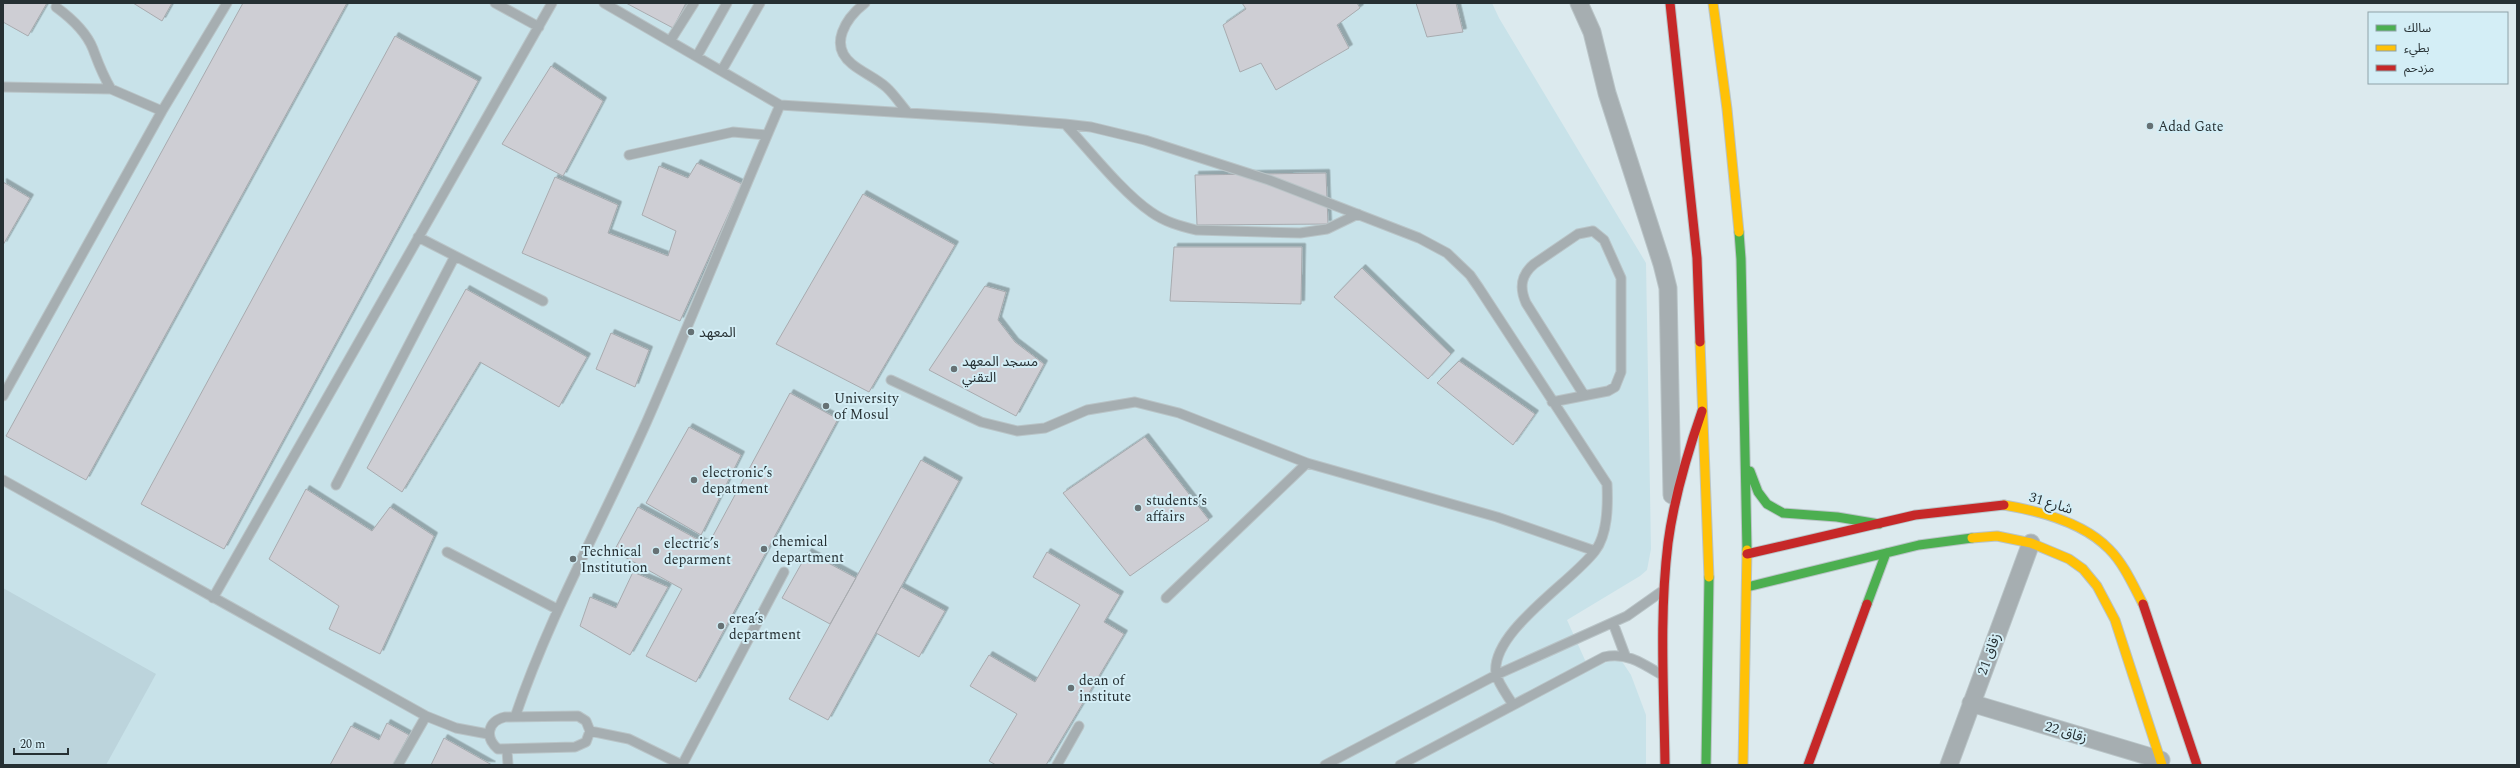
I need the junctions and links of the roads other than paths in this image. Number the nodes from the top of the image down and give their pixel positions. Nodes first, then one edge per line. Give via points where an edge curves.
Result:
1 (227, 3) edge
2 (495, 3) edge
3 (552, 3) edge
4 (604, 3) edge
5 (694, 3) edge
6 (727, 3) edge
7 (760, 3) edge
8 (865, 3) edge
9 (1579, 3) edge
10 (1670, 3) edge
11 (1713, 3) edge
12 (56, 7) dead end
13 (539, 27) junction
14 (670, 41) junction
15 (697, 56) junction
16 (722, 70) junction
17 (3, 87) edge
18 (111, 89) junction
19 (780, 105) junction
20 (162, 111) junction
21 (908, 113) junction
22 (1065, 124) junction
23 (767, 135) junction
24 (629, 155) dead end
25 (1358, 214) junction
26 (418, 237) junction
27 (455, 256) junction
28 (543, 301) dead end
29 (891, 380) dead end
30 (1584, 395) junction
31 (3, 396) edge
32 (1552, 402) junction
33 (1702, 411) junction
34 (1746, 461) junction
35 (1307, 463) junction
36 (3, 480) edge
37 (336, 486) dead end
38 (1672, 515) junction
39 (1879, 524) junction
40 (2031, 543) junction
41 (2109, 549) junction
42 (1596, 551) junction
43 (447, 552) dead end
44 (1886, 553) junction
45 (1747, 554) junction
46 (2082, 569) junction
47 (784, 572) dead end
48 (1747, 587) junction
49 (1665, 588) junction
50 (213, 598) junction
51 (1166, 598) dead end
52 (557, 609) junction
53 (1613, 623) junction
54 (1625, 655) junction
55 (1496, 675) junction
56 (1665, 676) junction
57 (2176, 700) junction
58 (1512, 703) junction
59 (1971, 703) junction
60 (2164, 705) dead end
61 (426, 716) junction
62 (515, 717) junction
63 (1079, 726) dead end
64 (590, 731) junction
65 (488, 734) junction
66 (507, 750) junction
67 (2162, 763) edge
68 (398, 765) edge
69 (508, 765) edge
70 (682, 765) edge
71 (1057, 765) edge
72 (1325, 765) edge
73 (1400, 765) edge
74 (1665, 765) edge
75 (1706, 765) edge
76 (1743, 765) edge
77 (1808, 765) edge
78 (1949, 765) edge
79 (2197, 765) edge

1 - 20 lane
2 - 13 lane
3 - 13 lane
4 - 14 lane
5 - 14 lane
6 - 15 lane
7 - 16 lane
8 - 21 lane via 856,10 844,27 840,40 842,53 852,64 887,87
9 - 38 street via 1592,32 1607,93 1668,288
10 - 33 main road via 1697,258
11 - 34 main road via 1727,109 1741,258
12 - 18 lane via 81,28 93,48 99,70
13 - 26 lane
14 - 15 lane
15 - 16 lane
16 - 19 lane
17 - 18 lane
18 - 20 lane
19 - 21 lane
19 - 23 lane
20 - 31 lane
21 - 22 lane
22 - 25 lane via 1091,127 1145,140 1212,160
22 - 25 lane via 1138,203 1165,221 1180,226 1196,230 1300,233 1327,229
23 - 24 lane via 733,132
23 - 52 lane via 647,422
25 - 32 lane via 1434,245 1459,263 1479,288
26 - 27 lane
26 - 50 lane
27 - 28 lane
27 - 37 lane
29 - 35 lane via 981,422 1017,431 1045,428 1087,410 1135,402 1179,413
30 - 30 lane via 1608,391 1615,386 1621,372 1621,278 1604,240 1593,231 1578,234 1534,264 1525,274 1521,286 1526,303
30 - 32 lane
32 - 42 lane via 1607,484 1609,515
33 - 38 main road
33 - 75 main road via 1709,584
34 - 39 main road via 1758,492 1767,504 1783,513 1836,517
34 - 45 main road
35 - 42 lane via 1497,517
35 - 51 lane
36 - 50 lane
38 - 49 main road
39 - 41 main road, شارع 31 via 2003,505 2036,510 2073,524
39 - 45 main road, شارع 31
40 - 44 main road via 1997,536 1918,541
40 - 46 main road via 2069,559
40 - 59 street, زقاق 21
41 - 46 main road
41 - 57 main road, شارع 31 via 2128,575 2148,613
42 - 55 lane via 1514,631 1502,648
43 - 52 lane
44 - 48 main road
44 - 77 main road
45 - 48 main road
46 - 67 main road via 2097,586 2115,620 2148,710
47 - 70 lane
48 - 76 main road
49 - 53 lane via 1641,608
49 - 56 main road
50 - 61 lane
52 - 62 lane via 531,670
53 - 54 lane
53 - 55 lane
54 - 56 lane
54 - 58 lane via 1604,656
55 - 58 lane
55 - 72 lane
56 - 74 main road
57 - 60 main road
57 - 79 main road, شارع 31
58 - 73 lane
59 - 67 street, زقاق 22
59 - 78 street, زقاق 21
61 - 65 lane via 456,728
61 - 68 lane
62 - 64 lane via 578,716 586,721
62 - 65 lane via 497,719 491,725
63 - 71 lane
64 - 66 lane via 586,742 575,747
64 - 70 lane via 629,739
65 - 66 lane via 494,746
66 - 69 lane

